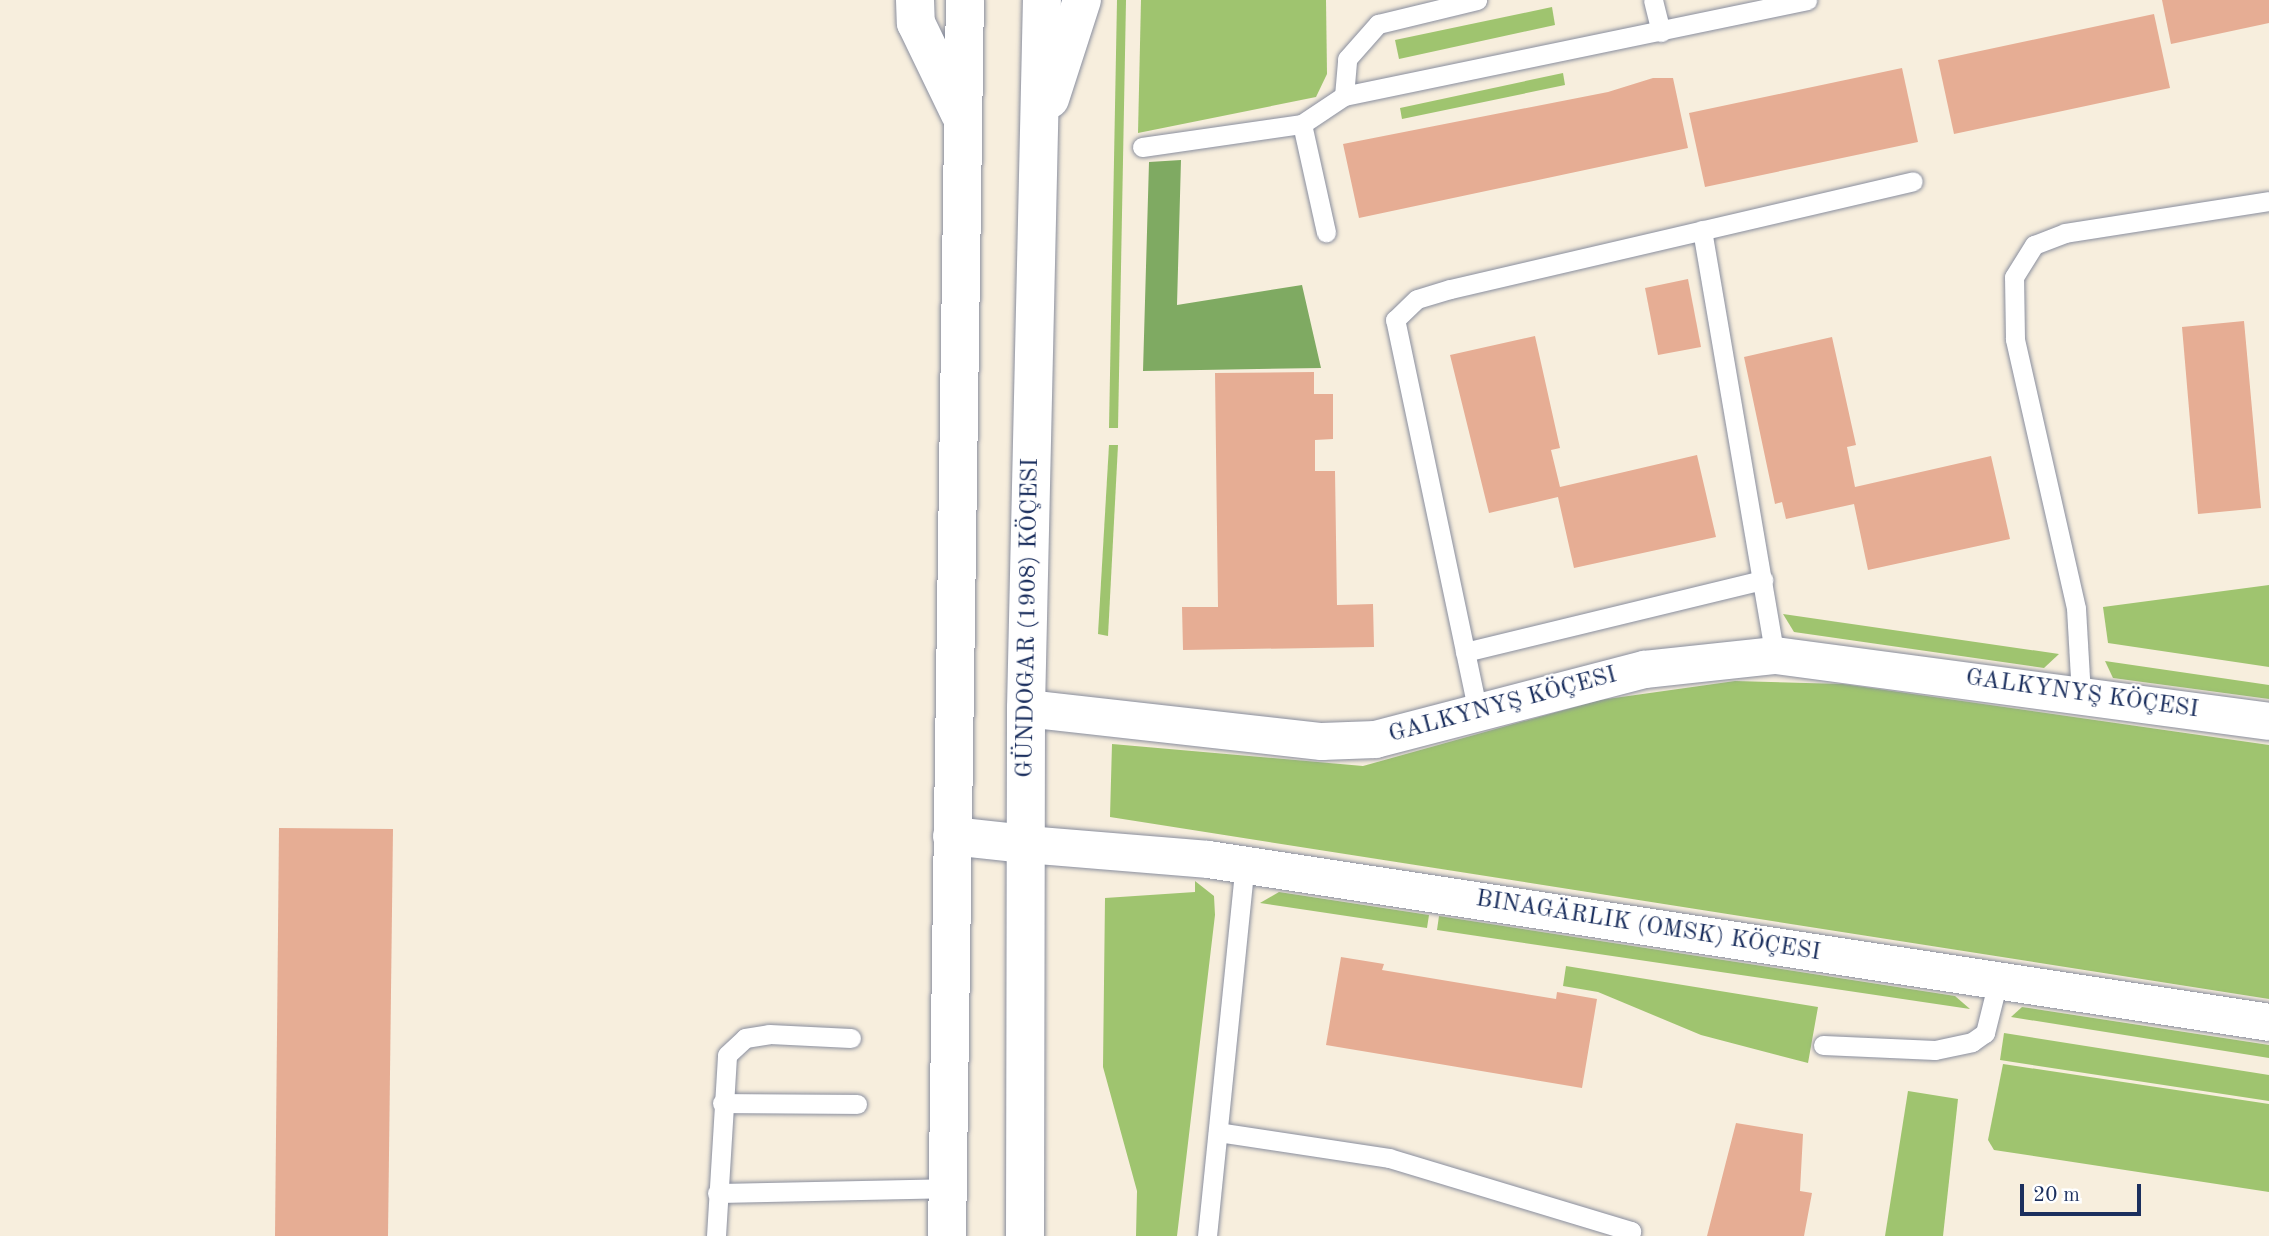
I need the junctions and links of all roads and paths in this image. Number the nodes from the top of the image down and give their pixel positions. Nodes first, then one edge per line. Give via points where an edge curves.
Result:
1 (915, 0) edge
2 (965, 0) edge
3 (1041, 0) edge
4 (1082, 0) edge
5 (1477, 0) edge
6 (1653, 0) edge
7 (1807, 0) edge
8 (1661, 32) junction
9 (1344, 96) junction
10 (964, 121) junction
11 (1041, 124) junction
12 (1302, 124) junction
13 (1142, 147) dead end
14 (1913, 181) dead end
15 (2269, 201) edge
16 (1702, 230) junction
17 (1326, 232) dead end
18 (1763, 580) junction
19 (1465, 652) junction
20 (1775, 655) junction
21 (2081, 695) junction
22 (1026, 708) junction
23 (1477, 708) junction
24 (2269, 721) edge
25 (952, 836) junction
26 (1026, 844) junction
27 (1245, 865) junction
28 (1998, 981) junction
29 (2269, 1022) edge
30 (851, 1038) dead end
31 (1823, 1045) dead end
32 (722, 1103) junction
33 (858, 1104) dead end
34 (1218, 1132) junction
35 (947, 1188) junction
36 (717, 1193) junction
37 (716, 1236) edge
38 (947, 1236) edge
39 (1025, 1236) edge
40 (1207, 1236) edge
41 (1630, 1236) edge

1 - 10 main road via 916,23
2 - 10 main road
3 - 11 main road, GÜNDOGAR (1908) KÖÇESI
4 - 11 main road
5 - 9 lane via 1378,24 1346,59
6 - 8 lane
7 - 8 lane
8 - 9 lane
9 - 12 lane
10 - 25 main road
11 - 22 main road, GÜNDOGAR (1908) KÖÇESI
12 - 13 lane
12 - 17 lane
14 - 16 lane
15 - 21 lane via 2065,233 2034,245 2014,278 2015,339 2076,608
16 - 18 lane
16 - 19 lane via 1428,296 1395,320
18 - 19 lane
18 - 20 lane
19 - 23 lane
20 - 21 street, GALKYNYŞ KÖÇESI
20 - 23 street, GALKYNYŞ KÖÇESI via 1643,669
21 - 24 street, GALKYNYŞ KÖÇESI
22 - 23 street, GALKYNYŞ KÖÇESI via 1321,741 1424,730
22 - 26 main road, GÜNDOGAR (1908) KÖÇESI
25 - 26 main road
25 - 35 main road
26 - 27 street, BINAGÄRLIK (OMSK) KÖÇESI
26 - 39 main road, GÜNDOGAR (1908) KÖÇESI
27 - 28 street, BINAGÄRLIK (OMSK) KÖÇESI
27 - 34 lane
28 - 29 street, BINAGÄRLIK (OMSK) KÖÇESI
28 - 31 lane via 1985,1033 1972,1042 1934,1049
30 - 32 lane via 744,1038 727,1055
32 - 33 lane
32 - 36 lane
34 - 40 lane
34 - 41 lane via 1389,1158 1630,1231
35 - 36 lane
35 - 38 main road
36 - 37 lane

